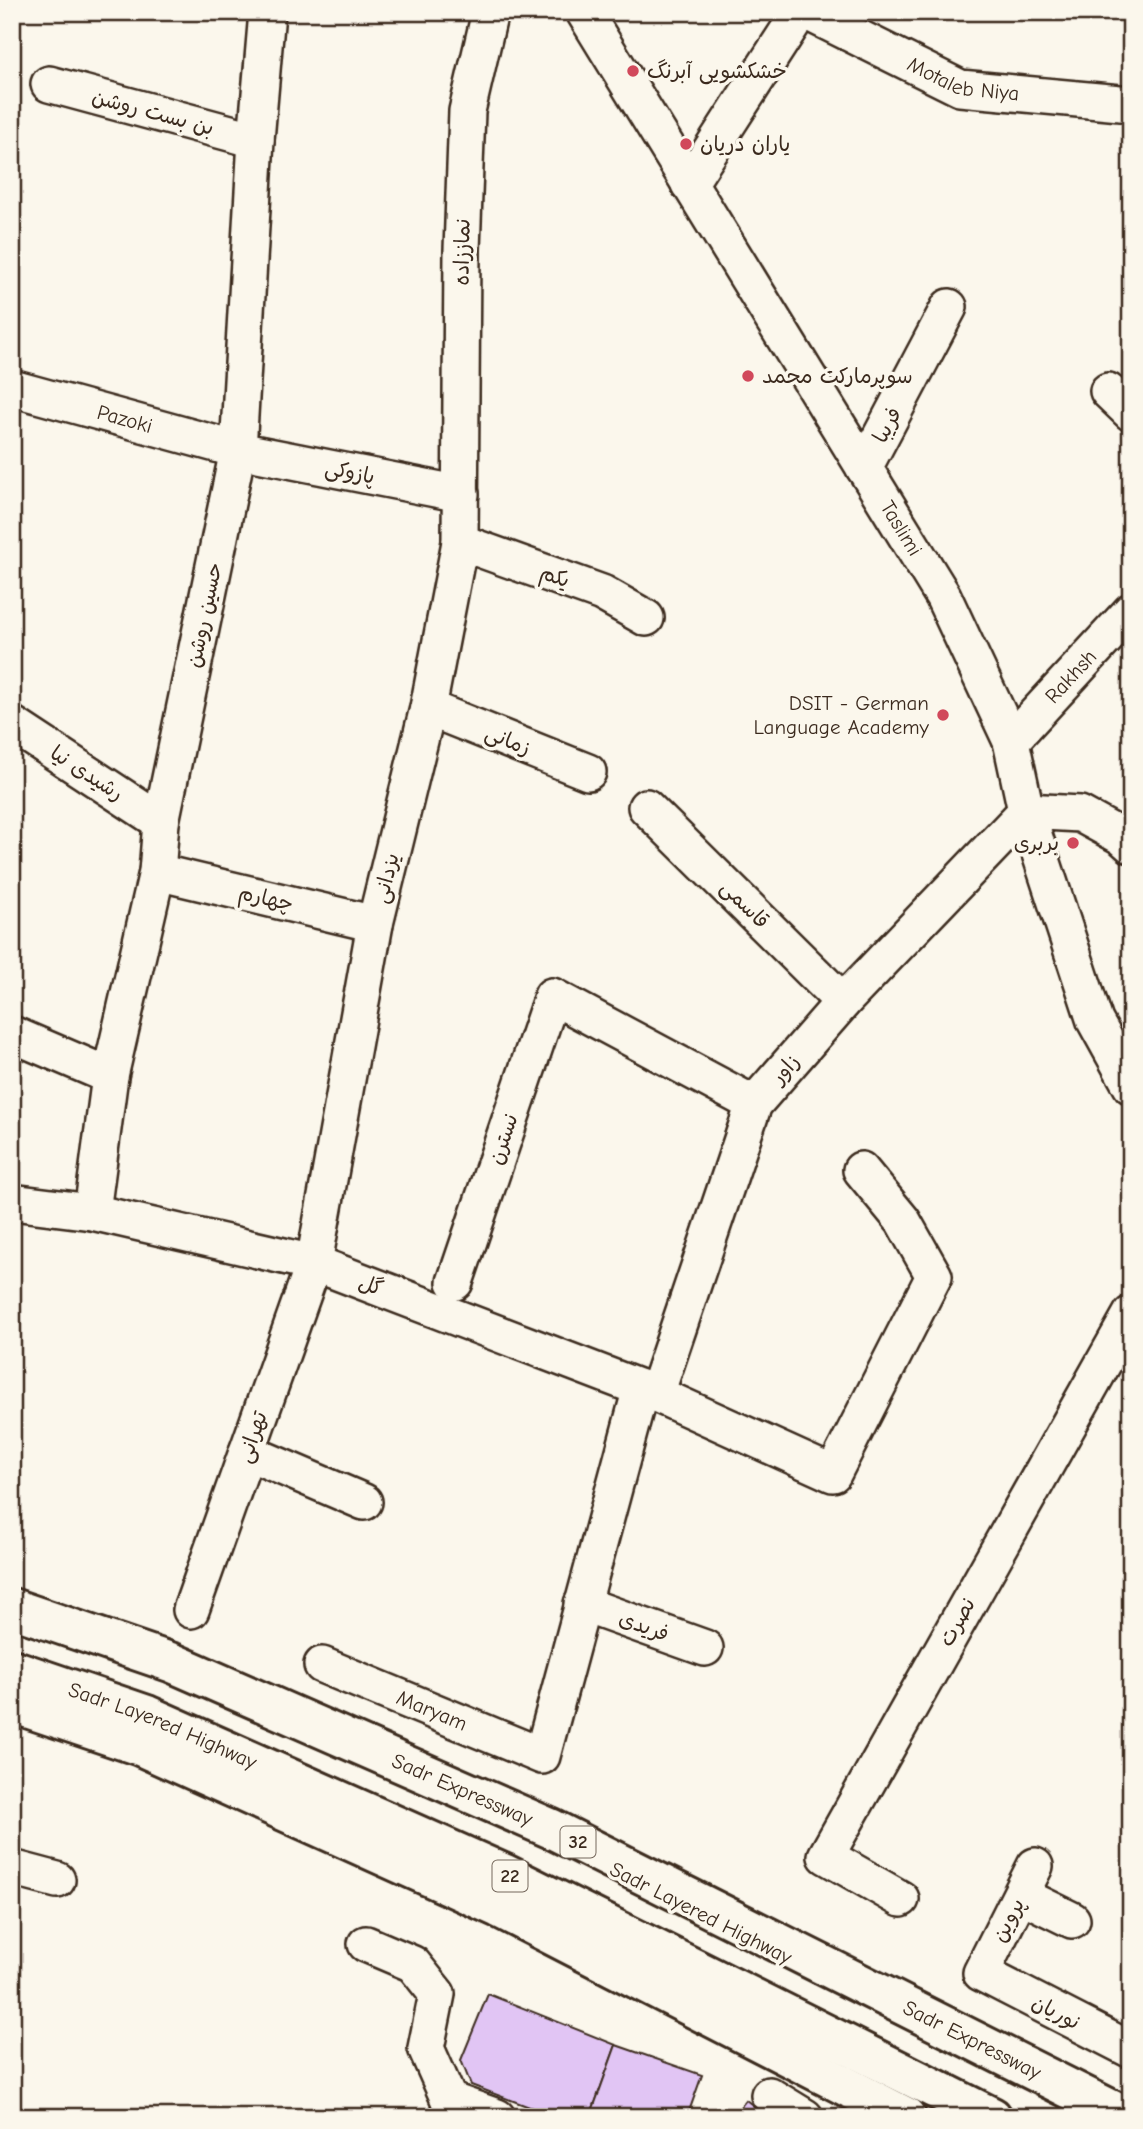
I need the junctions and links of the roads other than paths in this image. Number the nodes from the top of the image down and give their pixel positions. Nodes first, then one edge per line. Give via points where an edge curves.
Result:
1 (267, 12) edge
2 (490, 12) edge
3 (584, 12) edge
4 (800, 12) edge
5 (807, 12) edge
6 (49, 84) dead end
7 (1131, 104) edge
8 (256, 140) junction
9 (689, 184) junction
10 (949, 307) dead end
11 (12, 387) edge
12 (238, 450) junction
13 (864, 468) junction
14 (461, 494) junction
15 (460, 542) junction
16 (1131, 611) edge
17 (646, 618) dead end
18 (428, 708) junction
19 (12, 724) edge
20 (1011, 741) junction
21 (588, 772) dead end
22 (646, 807) dead end
23 (1026, 811) junction
24 (161, 822) junction
25 (1131, 845) edge
26 (157, 872) junction
27 (375, 924) junction
28 (844, 1002) junction
29 (12, 1034) edge
30 (110, 1076) junction
31 (1131, 1086) edge
32 (754, 1104) junction
33 (861, 1170) dead end
34 (12, 1202) edge
35 (92, 1212) junction
36 (314, 1263) junction
37 (455, 1282) dead end
38 (1131, 1314) edge
39 (649, 1391) junction
40 (247, 1452) junction
41 (364, 1503) dead end
42 (582, 1604) junction
43 (12, 1608) edge
44 (191, 1611) dead end
45 (12, 1615) edge
46 (705, 1648) dead end
47 (322, 1665) dead end
48 (12, 1670) edge
49 (12, 1703) edge
50 (12, 1868) edge
51 (57, 1880) dead end
52 (901, 1899) dead end
53 (1072, 1920) dead end
54 (366, 1944) dead end
55 (981, 1973) joint
56 (1131, 2050) edge
57 (769, 2095) dead end
58 (446, 2108) edge
59 (496, 2117) edge
60 (805, 2117) edge
61 (906, 2117) edge
62 (992, 2117) edge
63 (1109, 2117) edge
64 (1126, 2117) edge

1 - 8 street, حسین روشن
2 - 14 street, نماززاده via 467,111
3 - 9 street, Taslimi
4 - 9 street
5 - 7 street, Motaleb Niya via 960,88
6 - 8 street, بن بست روشن
8 - 12 street, حسین روشن
9 - 13 street, Taslimi
10 - 13 street, فریبا
11 - 12 street, Pazoki
12 - 14 street, پازوکی
12 - 24 street, حسین روشن
13 - 20 street, Taslimi via 943,596
14 - 15 street, یزدانی
15 - 17 street, یکم via 601,593
15 - 18 street, یزدانی
16 - 20 street, Rakhsh
18 - 21 street, زمانی
18 - 27 street, یزدانی
19 - 24 street, رشیدی نیا
20 - 23 street, Taslimi
22 - 28 street, قاسمی
23 - 25 street via 1080,814
23 - 28 street, زاور
23 - 31 street, Taslimi via 1095,1021
24 - 26 street, حسین روشن
26 - 27 street, چهارم
26 - 30 street, حسین روشن
27 - 36 street, یزدانی
28 - 32 street, زاور
29 - 30 street
30 - 35 street, حسین روشن
32 - 37 street, نسترن via 552,996
32 - 39 street, زاور
33 - 39 street, گل via 903,1221 934,1276 833,1474
34 - 35 street, گل
35 - 36 street, گل
36 - 39 street, گل
36 - 40 street, تهرانی
38 - 52 street, نصرت via 825,1856
39 - 42 street
40 - 41 street
40 - 44 street, تهرانی
42 - 46 street, فریدی
42 - 47 street, Maryam via 542,1756
43 - 64 highway, Sadr Expressway / 32 via 173,1663 552,1829
45 - 63 highway, Sadr Layered Highway / 22 via 171,1669 547,1836
48 - 62 highway, Sadr Layered Highway / 22 via 147,1715 503,1872
49 - 61 highway via 140,1746 499,1908
50 - 51 street
53 - 55 street, پروین via 1028,1880
54 - 58 street via 413,1964 437,1994 426,2048
55 - 56 street, نوریان
57 - 60 street
58 - 59 street

